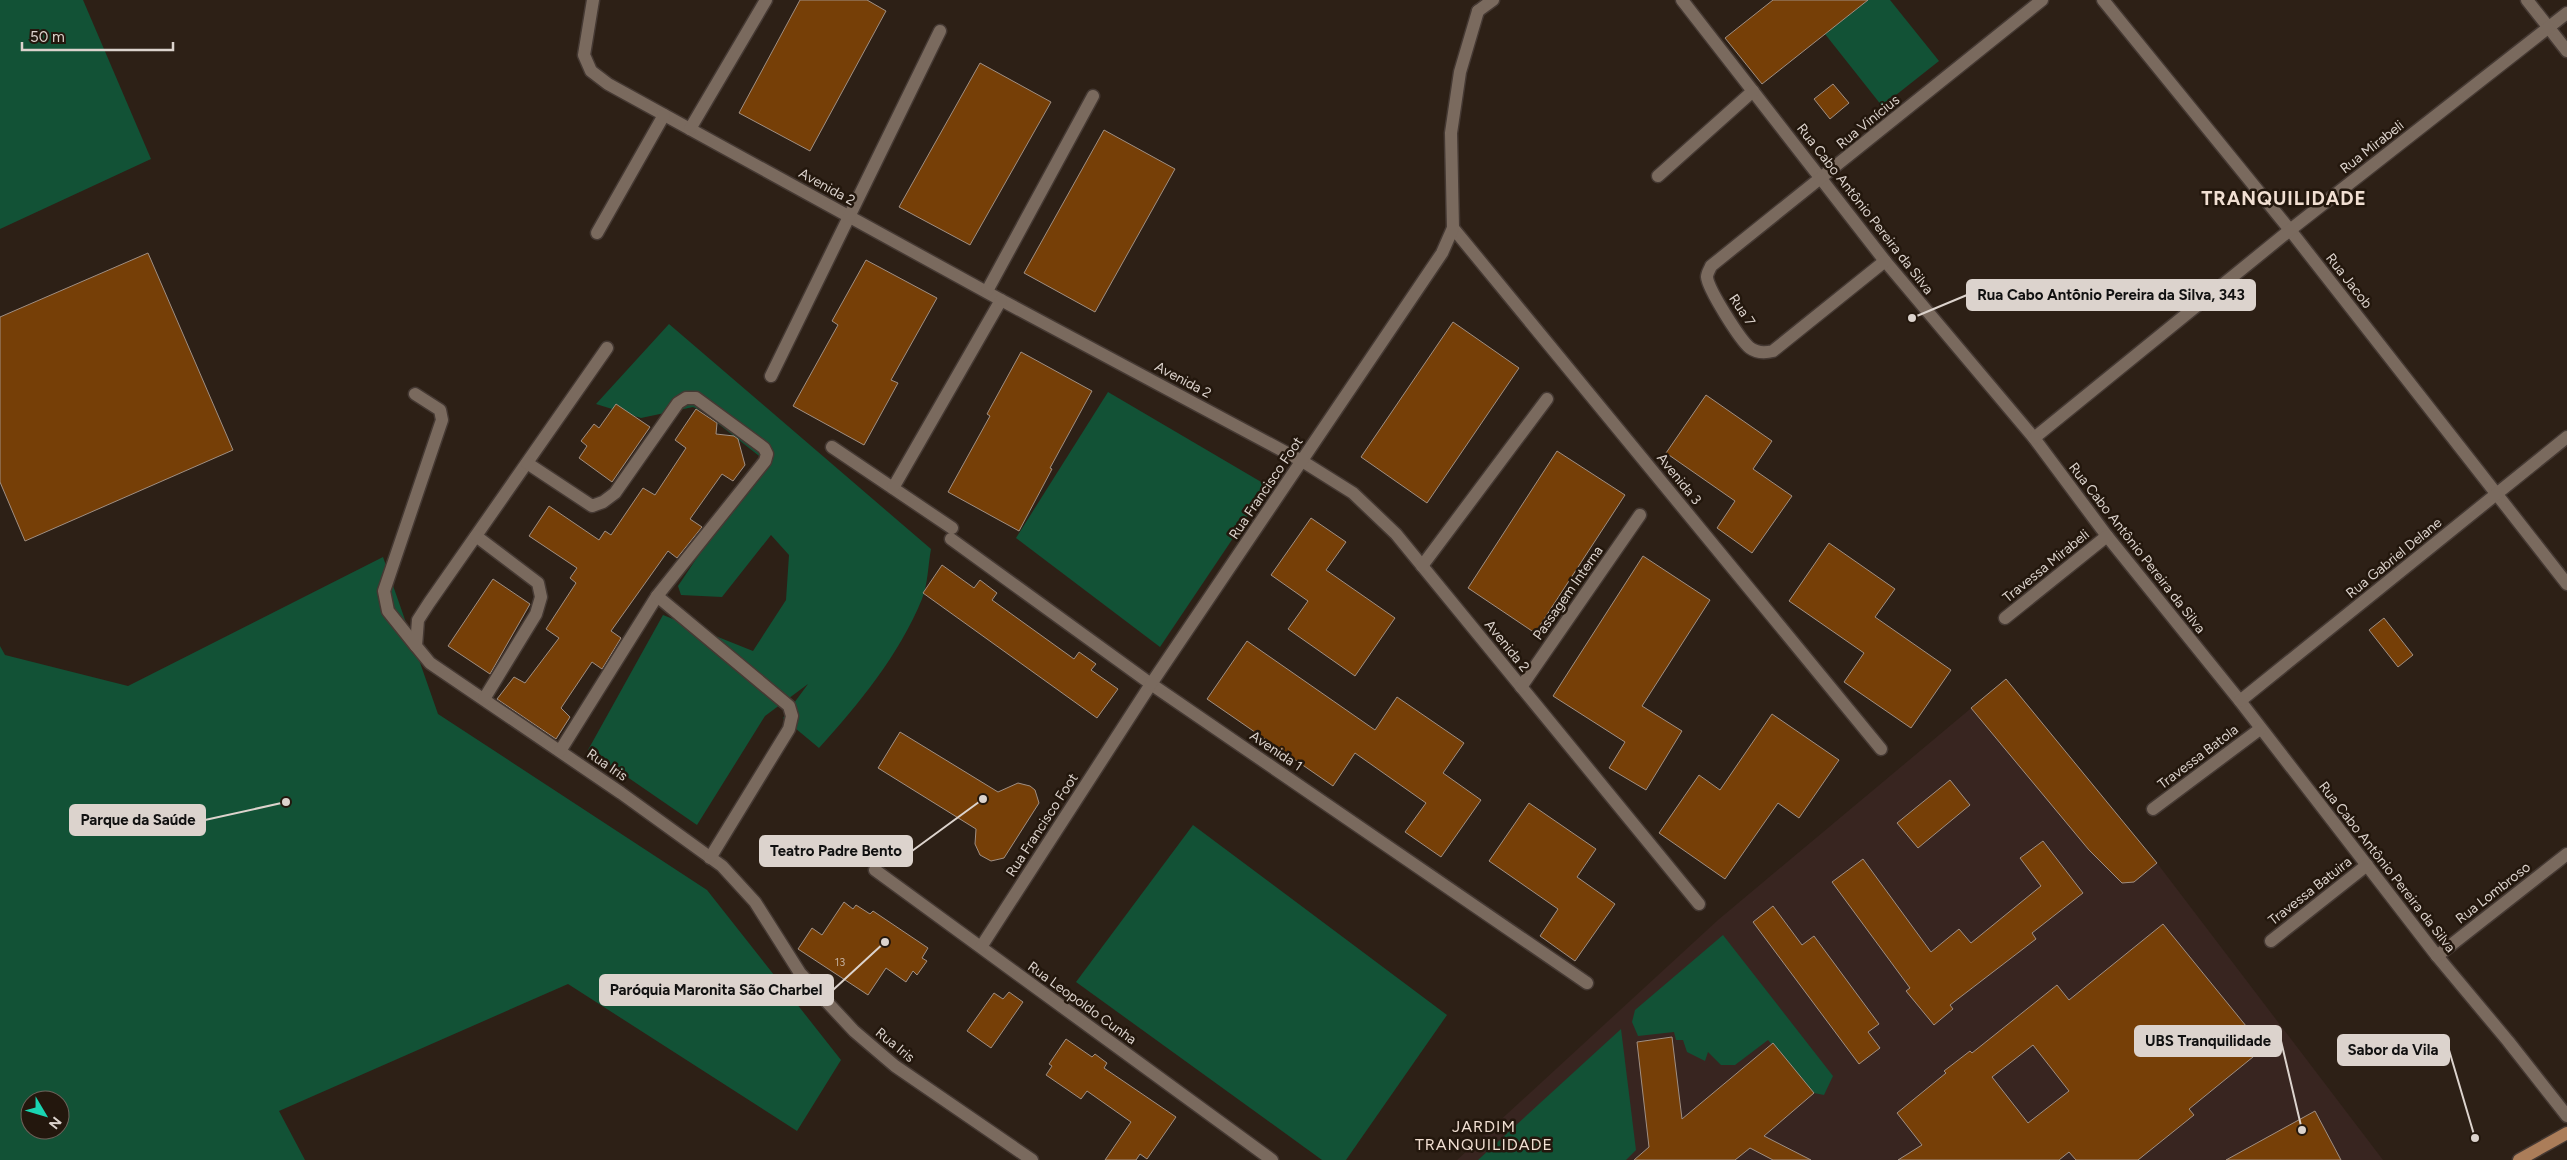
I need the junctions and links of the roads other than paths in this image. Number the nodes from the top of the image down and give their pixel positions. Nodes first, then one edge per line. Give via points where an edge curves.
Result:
1 (593, 0) edge
2 (766, 0) edge
3 (1493, 0) edge
4 (1682, 0) edge
5 (2042, 0) edge
6 (2103, 0) edge
7 (2527, 0) edge
8 (1476, 6) edge
9 (2567, 13) edge
10 (2548, 28) junction
11 (940, 31) dead end
12 (2567, 52) edge
13 (1752, 91) junction
14 (1093, 96) dead end
15 (664, 115) junction
16 (690, 129) junction
17 (1658, 176) dead end
18 (1822, 178) junction
19 (848, 216) junction
20 (1453, 228) junction
21 (2290, 230) junction
22 (597, 233) dead end
23 (1885, 261) junction
24 (1711, 266) joint
25 (987, 291) junction
26 (1001, 300) junction
27 (607, 348) dead end
28 (771, 376) dead end
29 (415, 394) dead end
30 (1547, 399) dead end
31 (2567, 437) edge
32 (2034, 438) junction
33 (832, 447) dead end
34 (1302, 461) junction
35 (527, 463) junction
36 (893, 488) junction
37 (2496, 495) junction
38 (1640, 515) dead end
39 (476, 536) junction
40 (2107, 536) junction
41 (1422, 566) junction
42 (2567, 584) edge
43 (657, 596) junction
44 (2004, 618) dead end
45 (416, 646) junction
46 (1151, 684) junction
47 (1521, 687) junction
48 (484, 699) junction
49 (2240, 701) junction
50 (2260, 729) junction
51 (1881, 748) dead end
52 (560, 751) junction
53 (2153, 808) dead end
54 (2567, 854) edge
55 (710, 858) junction
56 (2367, 865) junction
57 (875, 870) dead end
58 (1699, 904) dead end
59 (2270, 941) dead end
60 (981, 947) junction
61 (2437, 956) junction
62 (1587, 983) dead end
63 (2567, 1116) edge
64 (2567, 1133) edge
65 (1032, 1160) edge
66 (1272, 1160) edge
67 (2519, 1160) edge

1 - 15 street, Avenida 2 via 584,55 591,71
2 - 16 street
3 - 8 street
4 - 13 street, Rua Cabo Antônio Pereira da Silva
5 - 18 street, Rua Vinícius
6 - 21 street, Rua Jacob
7 - 10 street
8 - 20 street, Rua Francisco Foot via 1460,72 1451,133
9 - 10 street, Rua Mirabeli
10 - 12 street
10 - 21 street, Rua Mirabeli
11 - 19 street
13 - 17 street
13 - 18 street, Rua Cabo Antônio Pereira da Silva
14 - 25 street
15 - 16 street, Avenida 2
15 - 22 street
16 - 19 street, Avenida 2
18 - 23 street, Rua Cabo Antônio Pereira da Silva
18 - 24 street, Rua Vinícius
19 - 25 street, Avenida 2
19 - 28 street
20 - 34 street, Rua Francisco Foot via 1442,253
20 - 51 street, Avenida 3
21 - 32 street, Rua Mirabeli
21 - 37 street, Rua Jacob
23 - 24 street, Rua 7 via 1773,351 1758,352 1750,347 1730,321 1710,287 1707,275
23 - 32 street, Rua Cabo Antônio Pereira da Silva
25 - 26 street, Avenida 2
26 - 34 street, Avenida 2
26 - 36 street
27 - 35 street
29 - 45 street, Rua Iris via 440,410 442,420 384,591 388,612
30 - 41 street
31 - 37 street, Rua Gabriel Delane
32 - 40 street, Rua Cabo Antônio Pereira da Silva
33 - 36 street, Avenida 1
34 - 41 street, Avenida 2 via 1353,493 1396,534
34 - 46 street, Rua Francisco Foot
35 - 39 street
35 - 43 street via 592,506 603,502 615,493 678,403 686,398 696,398 764,448 766,461
36 - 46 street, Avenida 1
37 - 42 street, Rua Jacob
37 - 49 street, Rua Gabriel Delane
38 - 47 street, Passagem Interna
39 - 45 street via 418,620
39 - 48 street via 538,583 542,597 536,614
40 - 44 street, Travessa Mirabeli
40 - 49 street, Rua Cabo Antônio Pereira da Silva
41 - 47 street, Avenida 2
43 - 52 street
43 - 55 street via 789,706 792,716 790,729
45 - 48 street, Rua Iris via 430,663
46 - 60 street, Rua Francisco Foot
46 - 62 street, Avenida 1
47 - 58 street, Avenida 2
48 - 52 street, Rua Iris
49 - 50 street, Rua Cabo Antônio Pereira da Silva
50 - 53 street, Travessa Batola
50 - 56 street, Rua Cabo Antônio Pereira da Silva
52 - 55 street, Rua Iris
54 - 61 street, Rua Lombroso
55 - 65 street, Rua Iris via 722,866 755,902 800,973 854,1031 894,1066
56 - 59 street, Travessa Batuira
56 - 61 street, Rua Cabo Antônio Pereira da Silva
57 - 60 street, Rua Leopoldo Cunha
60 - 66 street, Rua Leopoldo Cunha
61 - 63 street, Rua Cabo Antônio Pereira da Silva
64 - 67 main road

